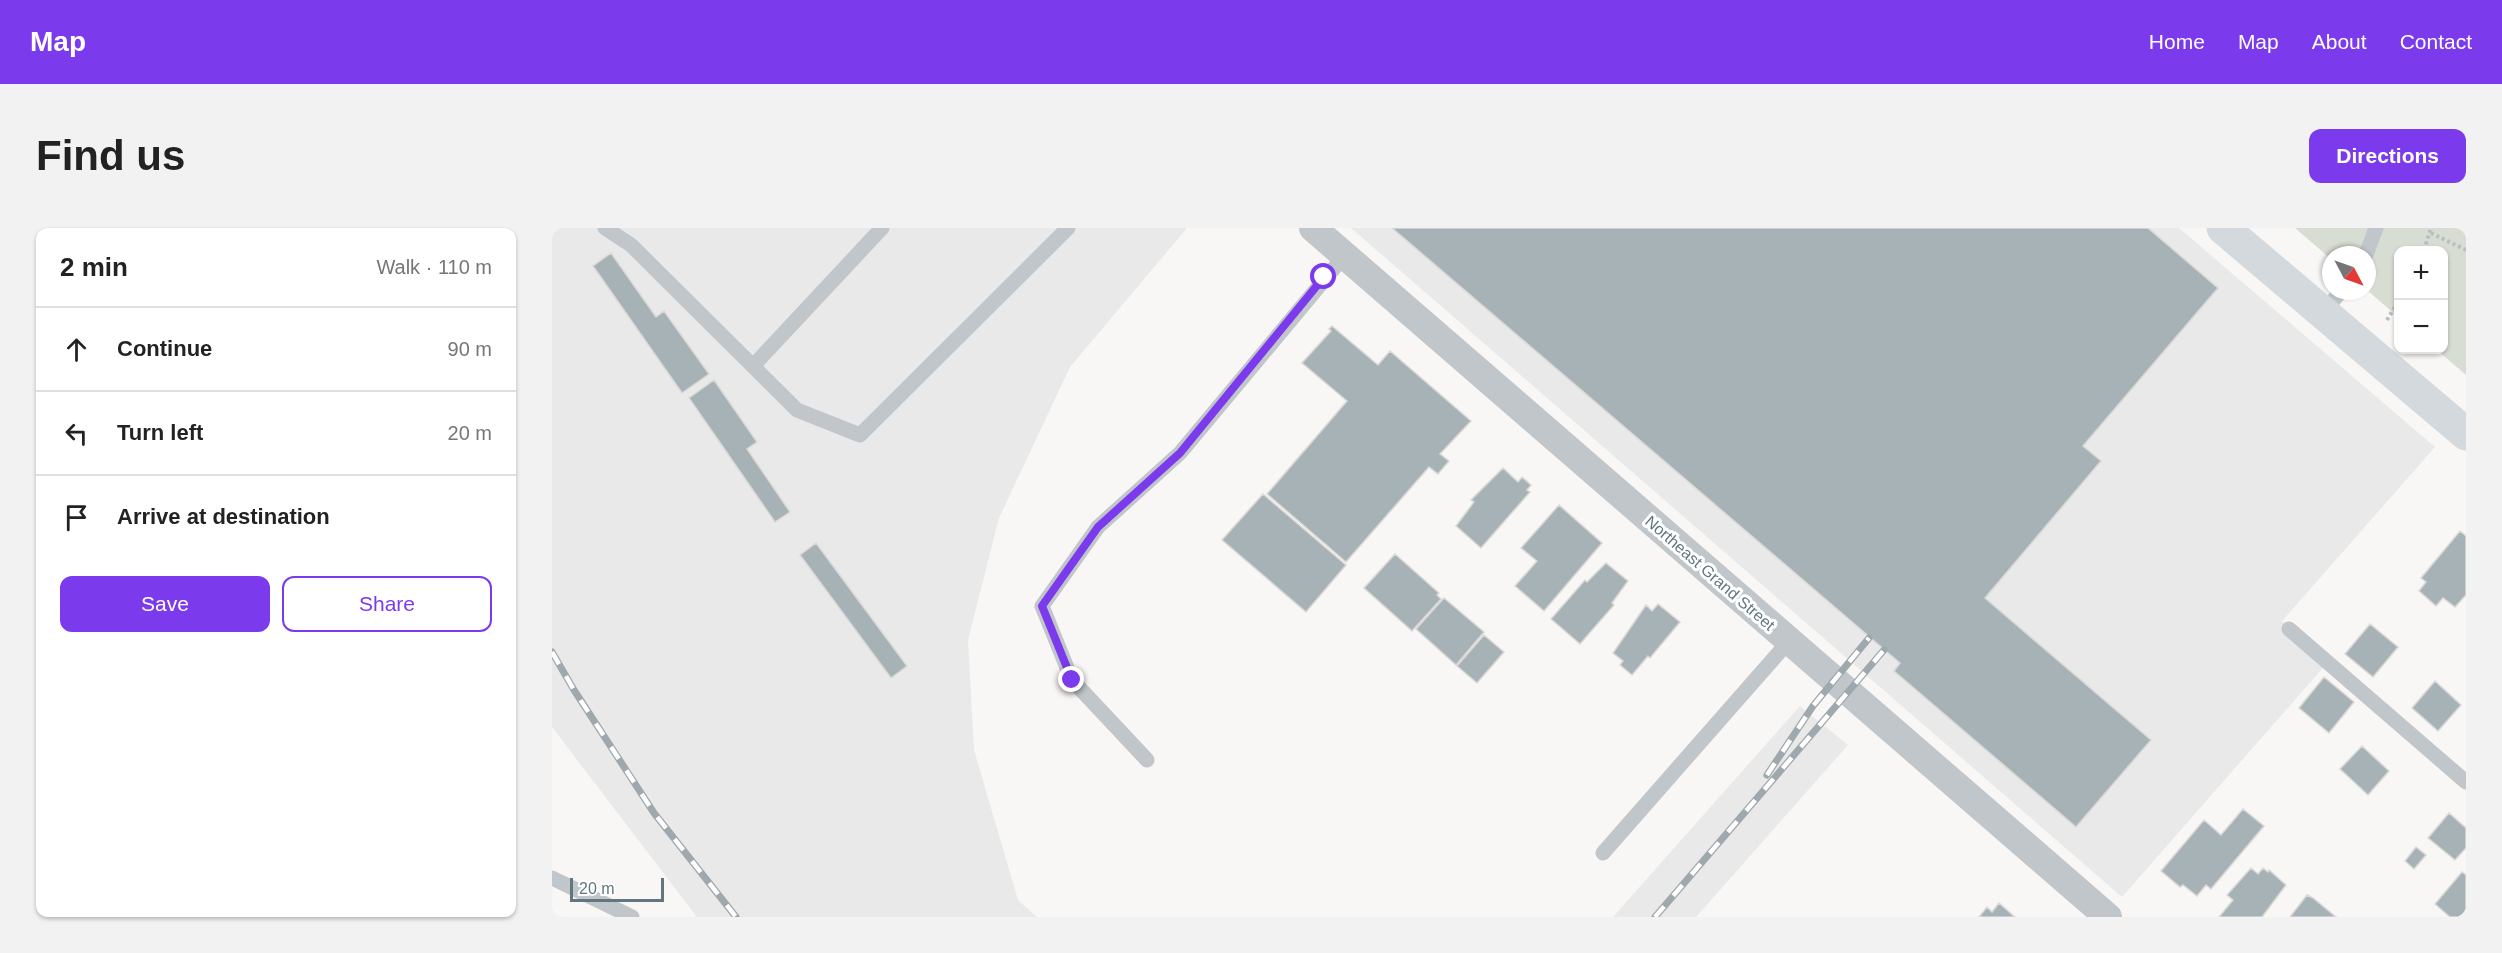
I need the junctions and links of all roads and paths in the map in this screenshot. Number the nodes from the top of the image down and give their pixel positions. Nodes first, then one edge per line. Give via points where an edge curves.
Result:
1 (606, 228) edge
2 (882, 228) edge
3 (1068, 228) edge
4 (1313, 228) edge
5 (2223, 228) edge
6 (2376, 228) edge
7 (2431, 231) edge
8 (2369, 246) edge
9 (2425, 246) edge
10 (2466, 250) edge
11 (1345, 255) junction
12 (2332, 302) edge
13 (2394, 308) edge
14 (2386, 320) dead end
15 (753, 366) junction
16 (2466, 434) edge
17 (2289, 629) dead end
18 (1789, 641) junction
19 (1147, 760) dead end
20 (2466, 782) edge
21 (1603, 853) dead end
22 (552, 878) edge
23 (632, 917) edge
24 (2108, 917) edge

1 - 15 lane via 631,245
2 - 15 lane
3 - 15 lane via 860,435 797,410
4 - 11 street, Northeast Grand Street
5 - 12 street
6 - 8 lane
7 - 9 path
7 - 10 path
11 - 18 street, Northeast Grand Street
11 - 19 lane via 1180,453 1098,527 1042,606 1072,680
12 - 16 street
13 - 14 path
17 - 20 lane
18 - 21 lane
18 - 24 street, Northeast Grand Street
22 - 23 lane

